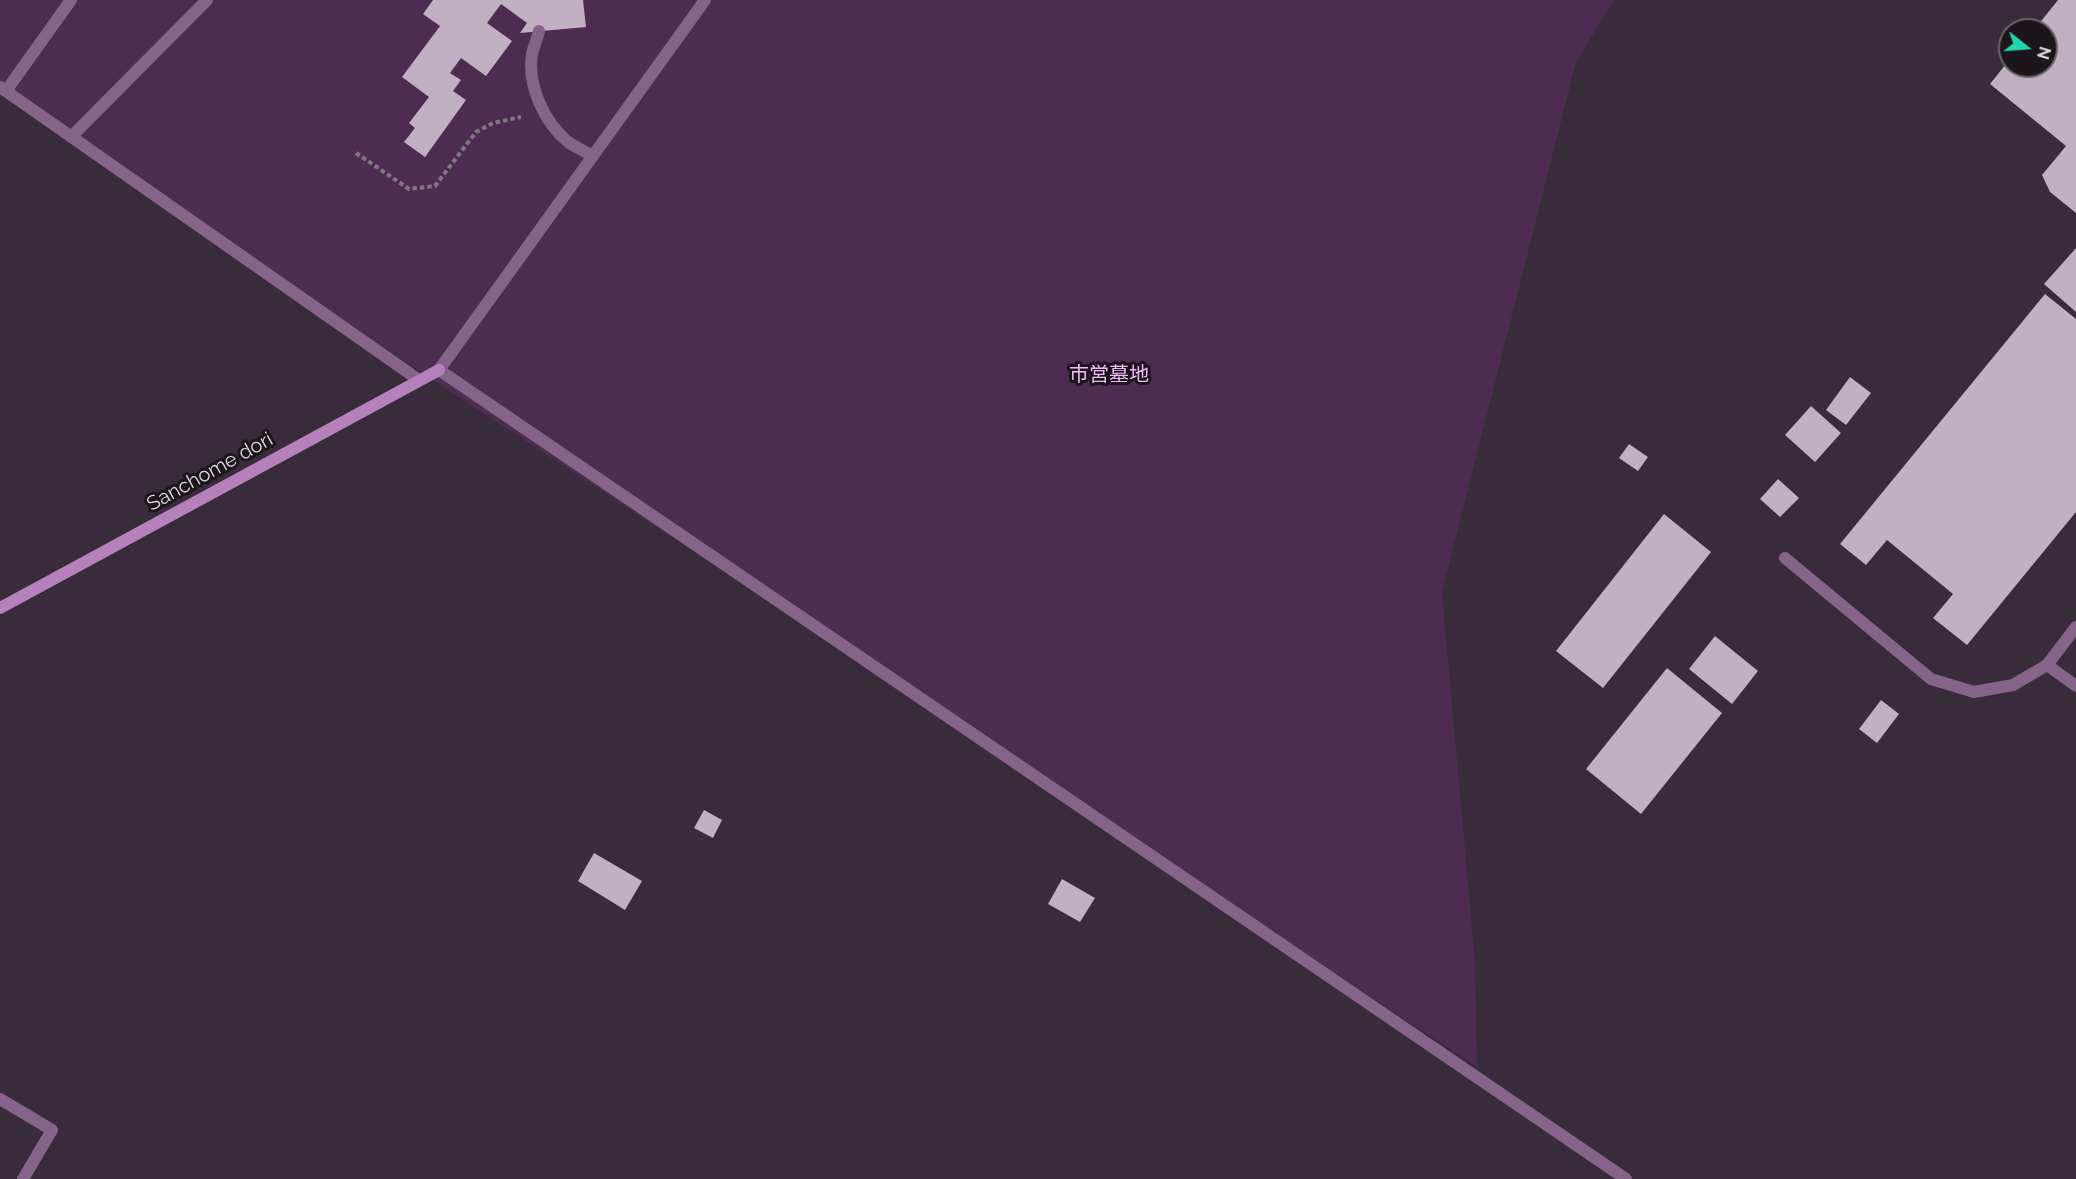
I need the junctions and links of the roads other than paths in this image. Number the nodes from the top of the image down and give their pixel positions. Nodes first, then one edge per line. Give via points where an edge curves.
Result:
1 (71, 0) edge
2 (207, 0) edge
3 (705, 0) edge
4 (539, 31) dead end
5 (3, 89) edge
6 (71, 137) junction
7 (592, 156) junction
8 (439, 370) junction
9 (419, 380) junction
10 (1785, 558) dead end
11 (0, 608) edge
12 (2076, 627) edge
13 (2047, 665) junction
14 (2076, 686) edge
15 (0, 1099) edge
16 (23, 1179) edge
17 (1626, 1179) edge

1 - 5 street
2 - 6 street
3 - 7 street
4 - 7 street via 532,54 531,76 536,96 556,130
5 - 6 street
6 - 9 street
7 - 8 street
8 - 9 street, Sanchome dori
8 - 17 street
9 - 11 street, Sanchome dori
10 - 13 street via 1931,679 1974,692 2013,686
12 - 13 street
13 - 14 street
15 - 16 street via 51,1130

